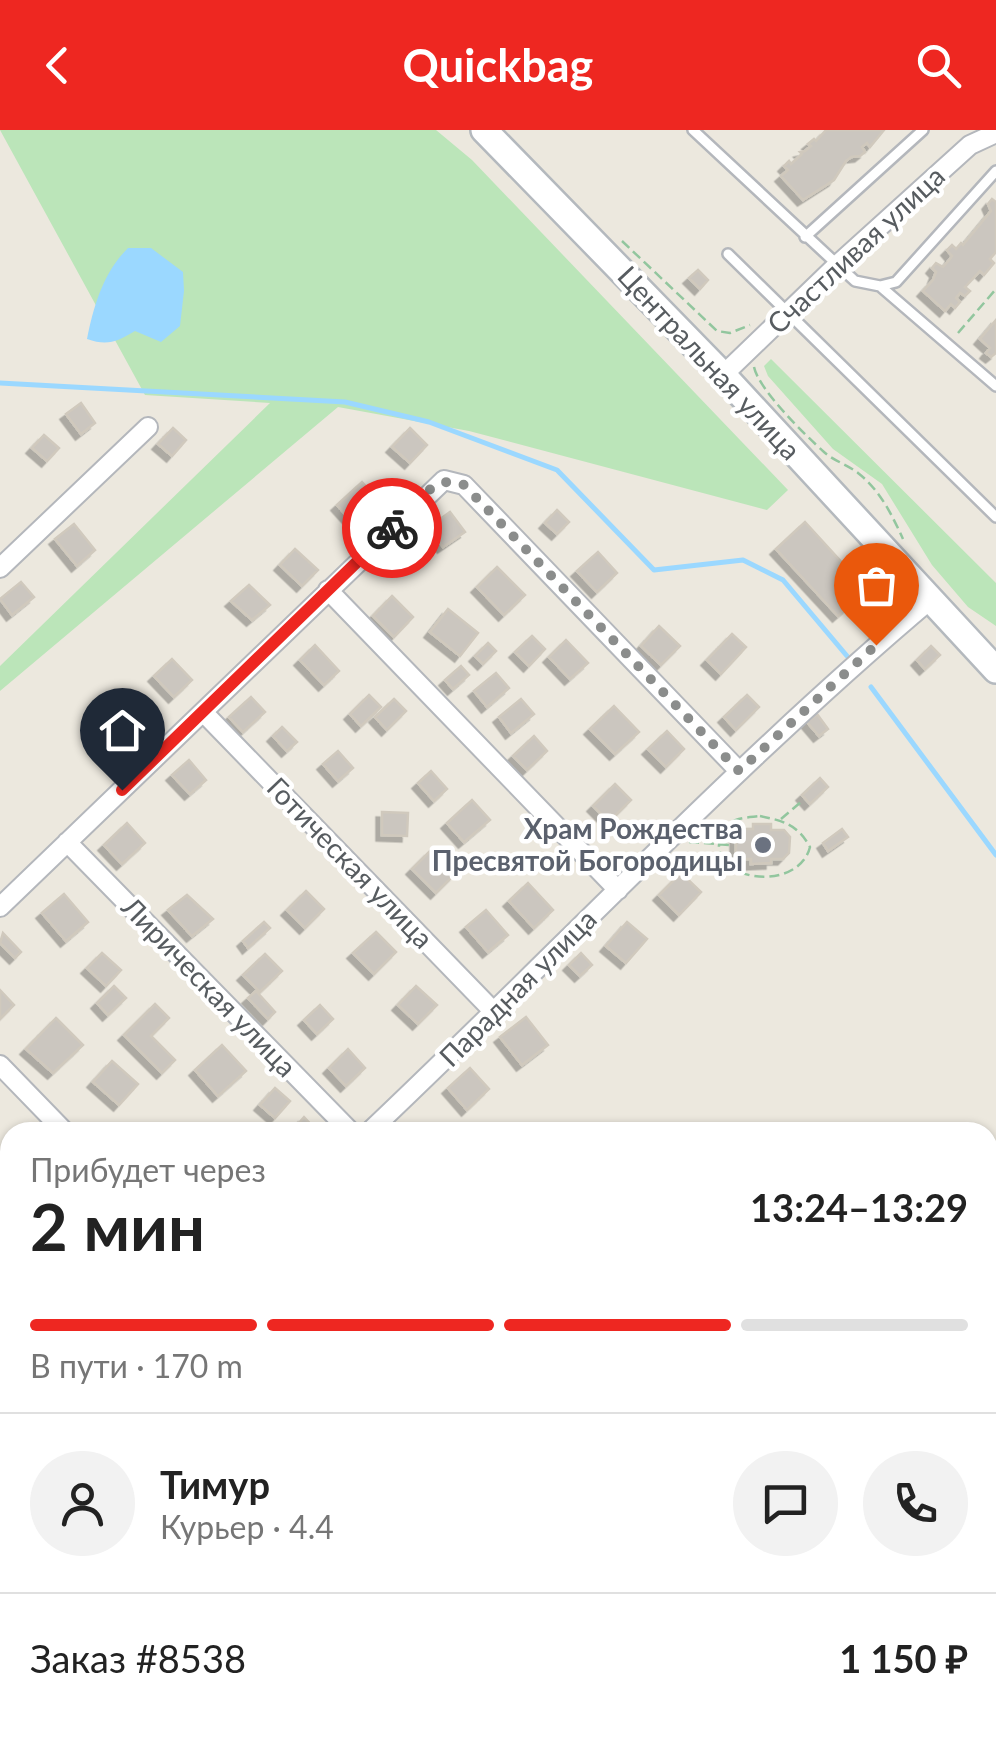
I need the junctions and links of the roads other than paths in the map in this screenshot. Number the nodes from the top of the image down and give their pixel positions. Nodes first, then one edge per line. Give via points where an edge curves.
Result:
1 (484, 130) edge
2 (693, 130) edge
3 (923, 130) edge
4 (996, 133) edge
5 (996, 170) edge
6 (806, 237) junction
7 (728, 254) dead end
8 (836, 266) junction
9 (880, 286) junction
10 (780, 318) junction
11 (722, 376) junction
12 (996, 386) edge
13 (148, 427) dead end
14 (996, 517) edge
15 (0, 568) edge
16 (328, 590) junction
17 (930, 599) junction
18 (996, 670) edge
19 (204, 713) junction
20 (739, 771) junction
21 (67, 842) junction
22 (618, 890) junction
23 (0, 908) edge
24 (496, 1013) junction
25 (0, 1065) edge
26 (54, 1122) edge
27 (341, 1122) edge
28 (380, 1122) edge

1 - 11 main road, Центральная улица
2 - 6 lane
3 - 6 lane
4 - 8 street, Счастливая улица via 970,145
5 - 9 lane via 896,282
6 - 8 lane
7 - 10 lane
8 - 9 lane via 854,281
8 - 10 street, Счастливая улица
9 - 12 lane
10 - 11 street, Счастливая улица
10 - 14 lane
11 - 17 main road, Центральная улица
13 - 15 street
16 - 19 street
16 - 20 street via 438,482 456,481
16 - 22 street
17 - 18 main road, Центральная улица
17 - 20 street, Парадная улица
19 - 21 street
19 - 24 street, Готическая улица
20 - 22 street, Парадная улица
21 - 23 street
21 - 27 street, Лирическая улица
22 - 24 street, Парадная улица
24 - 28 street, Парадная улица
25 - 26 street

